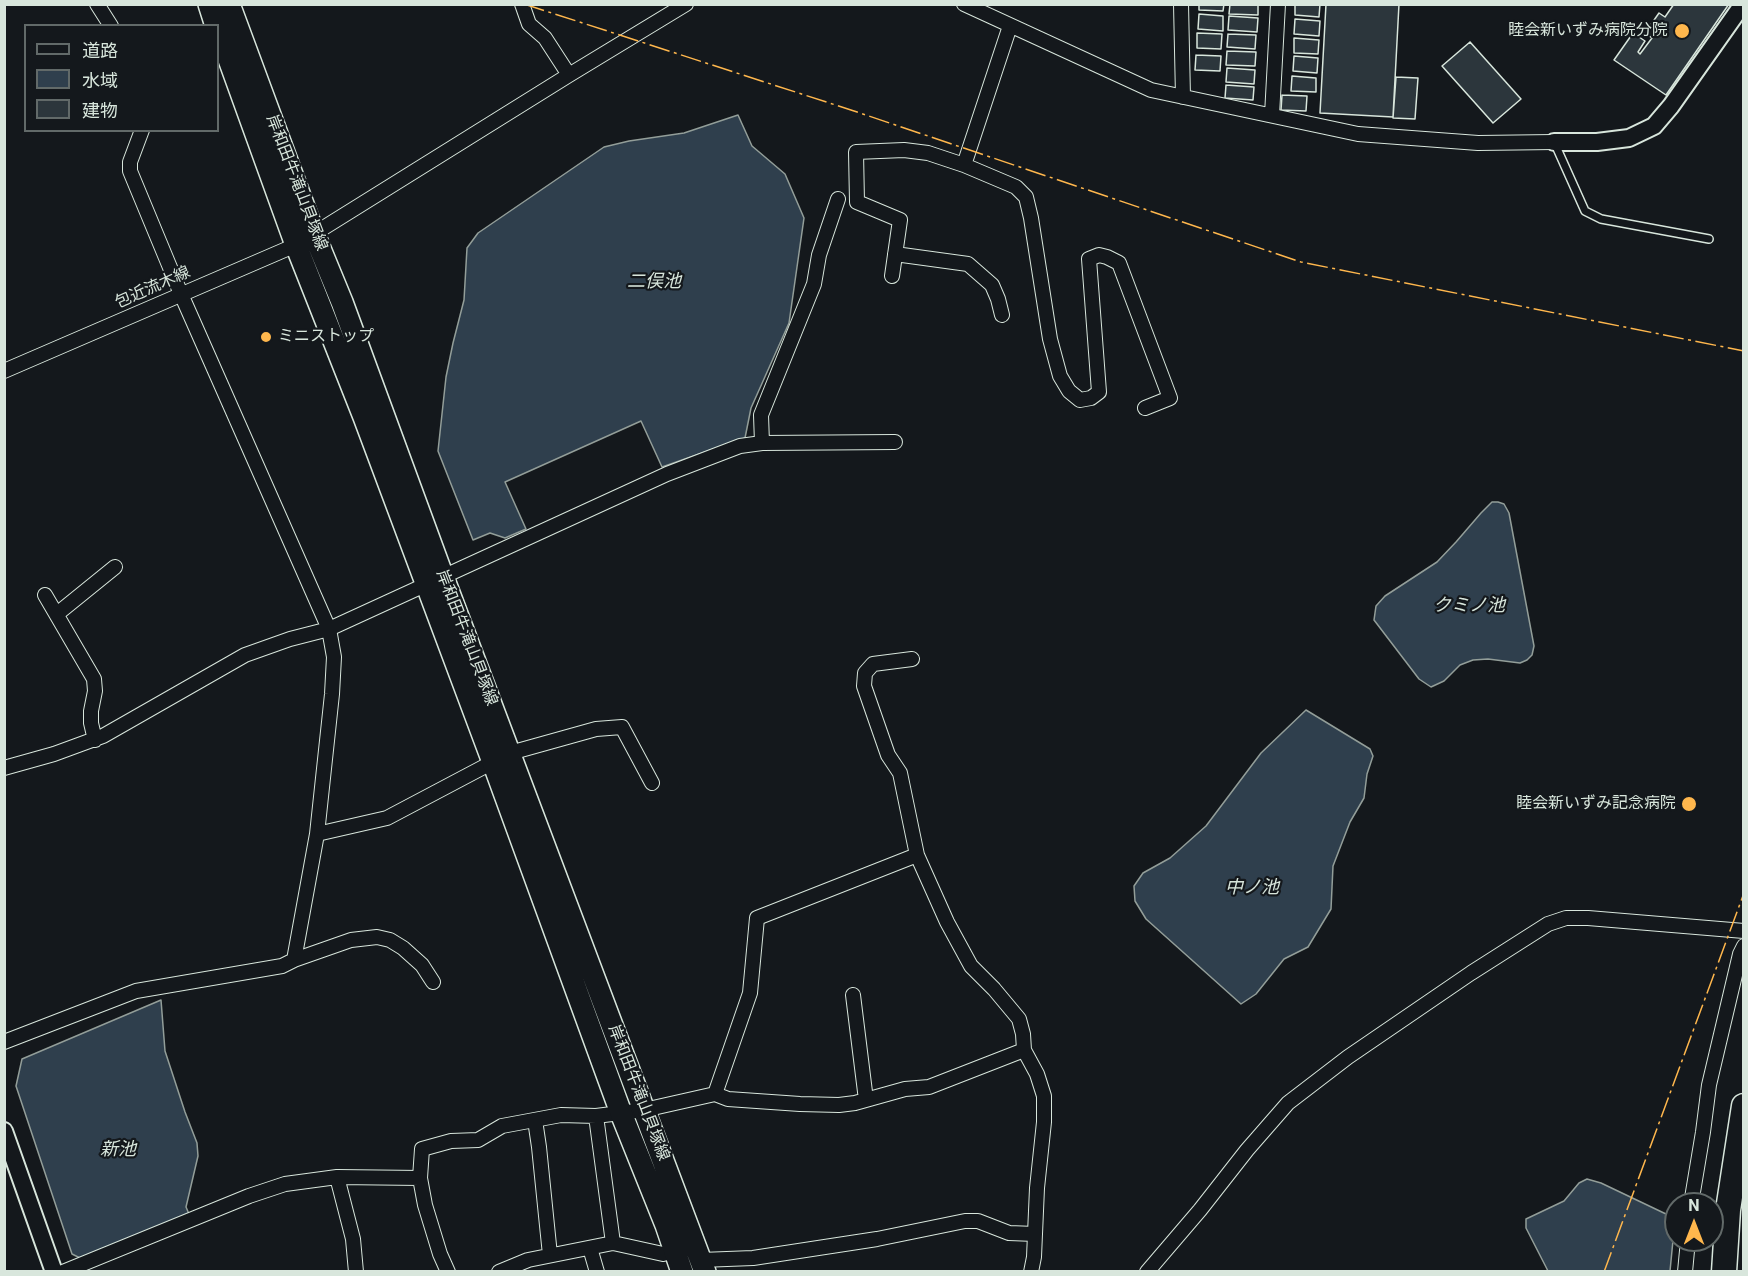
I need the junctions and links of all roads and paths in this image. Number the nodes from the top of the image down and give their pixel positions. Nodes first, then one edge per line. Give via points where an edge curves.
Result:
1 (97, 4) edge
2 (209, 4) edge
3 (229, 4) edge
4 (522, 4) edge
5 (686, 4) edge
6 (964, 4) edge
7 (1181, 4) edge
8 (1278, 4) edge
9 (1743, 4) edge
10 (110, 24) edge
11 (216, 24) edge
12 (1010, 26) junction
13 (219, 32) edge
14 (569, 75) junction
15 (1183, 97) junction
16 (1272, 115) junction
17 (140, 132) edge
18 (1554, 142) junction
19 (964, 165) junction
20 (838, 199) dead end
21 (305, 239) junction
22 (1709, 239) dead end
23 (895, 254) junction
24 (892, 276) dead end
25 (181, 294) junction
26 (1002, 315) dead end
27 (4, 371) edge
28 (1145, 408) dead end
29 (895, 442) dead end
30 (762, 443) junction
31 (115, 567) dead end
32 (434, 580) junction
33 (45, 594) dead end
34 (57, 614) junction
35 (329, 629) junction
36 (912, 659) dead end
37 (94, 740) junction
38 (501, 757) junction
39 (4, 768) edge
40 (652, 783) dead end
41 (317, 834) junction
42 (917, 855) junction
43 (1743, 931) edge
44 (1743, 946) edge
45 (294, 960) junction
46 (433, 982) dead end
47 (853, 995) dead end
48 (4, 1042) edge
49 (1024, 1050) junction
50 (715, 1094) junction
51 (866, 1101) junction
52 (1743, 1106) edge
53 (644, 1110) junction
54 (621, 1113) junction
55 (596, 1116) junction
56 (535, 1120) junction
57 (4, 1131) edge
58 (337, 1177) junction
59 (420, 1178) junction
60 (1693, 1192) edge
61 (1035, 1234) junction
62 (613, 1243) junction
63 (590, 1248) junction
64 (675, 1251) junction
65 (1687, 1252) edge
66 (550, 1255) junction
67 (703, 1266) edge
68 (54, 1272) edge
69 (63, 1272) edge
70 (356, 1272) edge
71 (448, 1272) edge
72 (499, 1272) edge
73 (597, 1272) edge
74 (682, 1272) edge
75 (1031, 1272) edge
76 (1147, 1272) edge
77 (1685, 1272) edge
78 (1724, 1272) edge

1 - 10 street
2 - 11 main road, 岸和田牛滝山貝塚線
3 - 21 main road, 岸和田牛滝山貝塚線
4 - 14 street via 529,24 545,38
5 - 14 street, 包近流木線
6 - 12 street
7 - 15 street
8 - 16 street
9 - 18 street via 1654,126 1629,138
12 - 15 street via 1151,90
12 - 19 street
13 - 21 main road, 岸和田牛滝山貝塚線
14 - 21 street, 包近流木線
15 - 16 street
16 - 18 street via 1394,138
17 - 25 street via 130,171
18 - 22 lane via 1585,211 1601,219
19 - 23 street via 904,150 856,152 857,202 900,220
19 - 28 street via 1016,187 1026,197 1050,339 1060,376 1080,400 1099,392 1089,259 1099,255 1119,263 1170,398
20 - 30 street via 819,255 814,284 761,415
21 - 25 street, 包近流木線
21 - 32 main road, 岸和田牛滝山貝塚線 via 342,302
23 - 24 street
23 - 26 street via 968,264 992,285
25 - 27 street, 包近流木線
25 - 35 street
29 - 30 street
30 - 32 street via 740,446 667,474
31 - 34 street
32 - 35 street
32 - 38 main road, 岸和田牛滝山貝塚線
33 - 34 street
34 - 37 street via 94,679
35 - 37 street via 245,655
35 - 41 street via 334,657 332,694
36 - 42 street via 873,664 865,674 864,686 888,755 900,773
37 - 39 street
38 - 40 street via 596,729 622,727
38 - 41 street via 387,818
38 - 53 main road, 岸和田牛滝山貝塚線
38 - 54 main road, 岸和田牛滝山貝塚線
41 - 45 street
42 - 49 street via 971,966 1019,1019
42 - 50 street via 757,918 750,993
43 - 76 street via 1588,918 1566,918 1548,924 1348,1057 1288,1103
44 - 60 street via 1709,1085
45 - 46 street via 351,940 377,937 403,948
45 - 48 street via 282,966 136,991
47 - 51 street
49 - 51 street via 929,1087 905,1089
49 - 61 street via 1044,1096
50 - 51 street via 810,1104
50 - 53 street
52 - 78 highway via 1728,1210
53 - 54 street
53 - 67 main road, 岸和田牛滝山貝塚線
54 - 55 street
54 - 64 main road, 岸和田牛滝山貝塚線
55 - 56 street via 561,1115
55 - 62 street
56 - 59 street via 502,1126 478,1140 451,1141 422,1149
56 - 66 street
57 - 68 street
58 - 59 street
58 - 69 street via 285,1184 249,1196
58 - 70 street via 353,1239
59 - 71 street via 424,1205
61 - 67 street via 1009,1233 978,1221 965,1221 843,1245
61 - 75 street
62 - 63 street
62 - 64 street via 663,1254
63 - 66 street
63 - 73 street
64 - 74 main road, 岸和田牛滝山貝塚線
65 - 77 street
66 - 72 street

